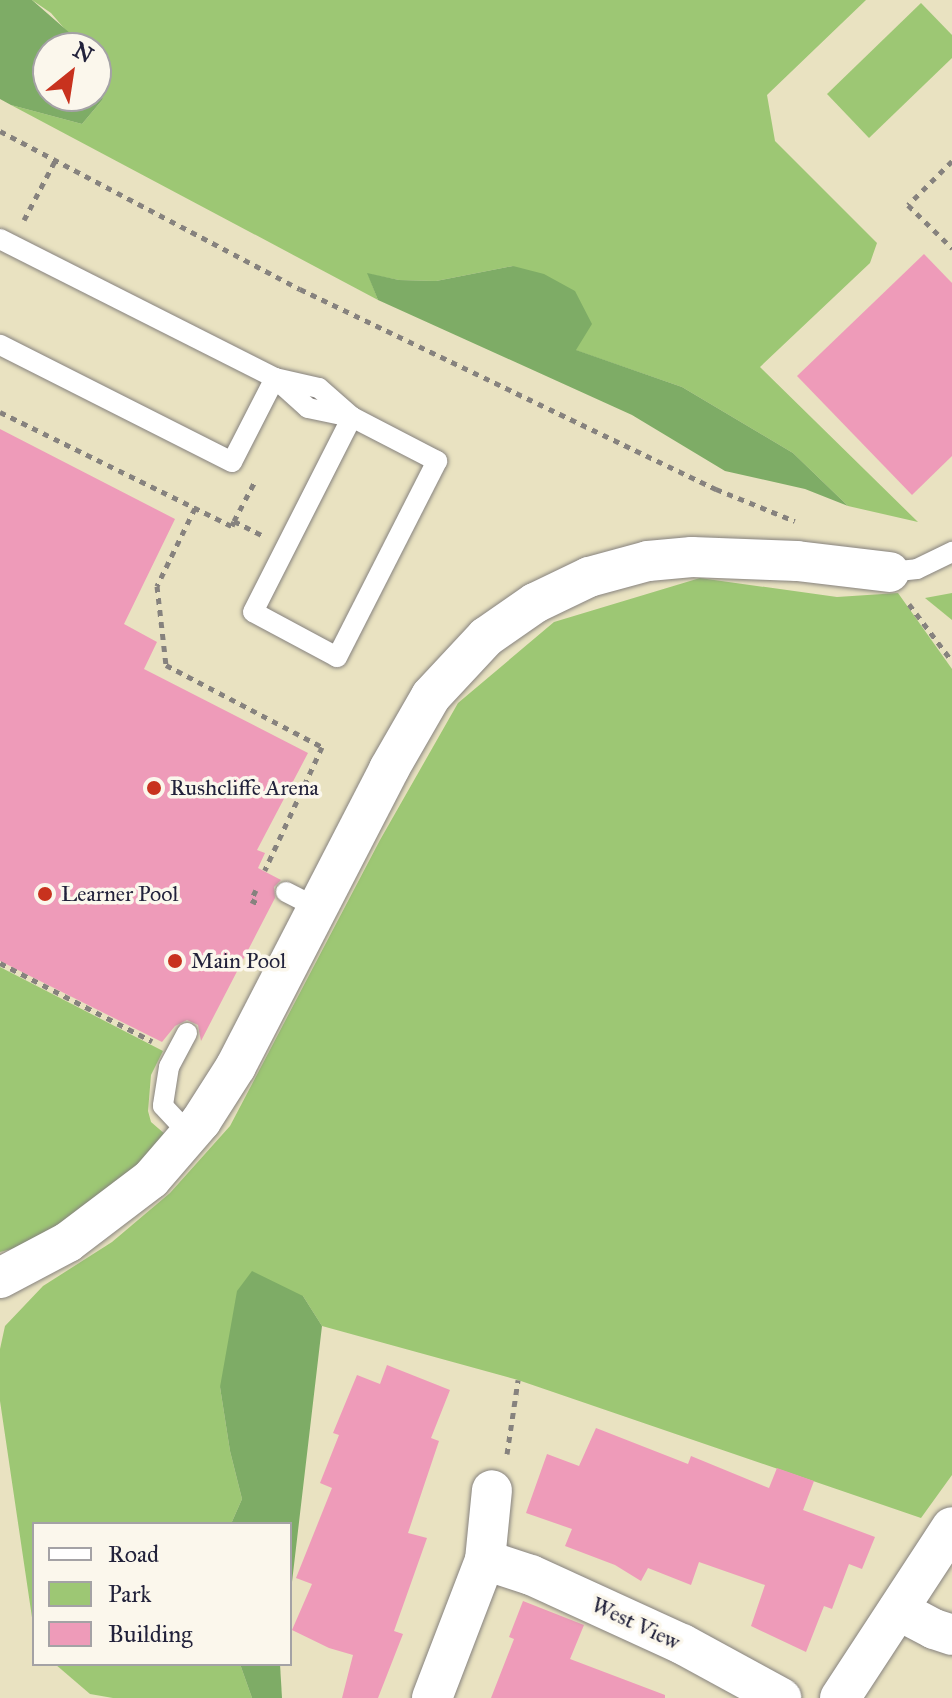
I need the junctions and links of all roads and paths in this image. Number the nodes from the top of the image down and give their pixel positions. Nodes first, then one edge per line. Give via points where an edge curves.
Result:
1 (0, 131) edge
2 (55, 161) junction
3 (952, 161) edge
4 (39, 191) dead end
5 (0, 239) edge
6 (952, 248) edge
7 (0, 345) edge
8 (275, 378) junction
9 (0, 412) edge
10 (352, 417) junction
11 (261, 469) dead end
12 (195, 508) junction
13 (234, 521) junction
14 (799, 522) dead end
15 (286, 547) junction
16 (952, 552) edge
17 (889, 572) junction
18 (952, 661) edge
19 (264, 873) dead end
20 (250, 883) dead end
21 (273, 911) dead end
22 (0, 963) edge
23 (187, 1033) dead end
24 (176, 1053) junction
25 (189, 1134) junction
26 (0, 1278) edge
27 (518, 1380) dead end
28 (492, 1490) joint
29 (952, 1527) edge
30 (485, 1560) junction
31 (898, 1610) junction
32 (952, 1635) edge
33 (432, 1698) edge
34 (781, 1698) edge
35 (840, 1698) edge

1 - 2 path
2 - 4 path
2 - 14 path via 300,289 703,483
3 - 6 path via 908,205
5 - 8 lane
7 - 8 lane via 232,462
8 - 10 lane via 319,388
9 - 12 path
10 - 15 lane
10 - 15 lane via 437,461 337,657 253,612
11 - 13 path
12 - 13 path via 232,526
12 - 19 path via 157,586 166,665 322,747
13 - 15 path
16 - 17 lane via 917,569
17 - 18 path
17 - 25 street via 797,561 648,561 589,577 535,603 486,637 431,696 302,900 236,1066
20 - 21 path via 258,887 251,900
22 - 24 path
23 - 24 lane
24 - 25 lane via 163,1088 163,1106
25 - 26 street via 151,1179 68,1242
27 - 28 path via 503,1479
28 - 30 street
29 - 31 street
30 - 33 street
30 - 34 street, West View via 531,1575 682,1644
31 - 32 street
31 - 35 street

